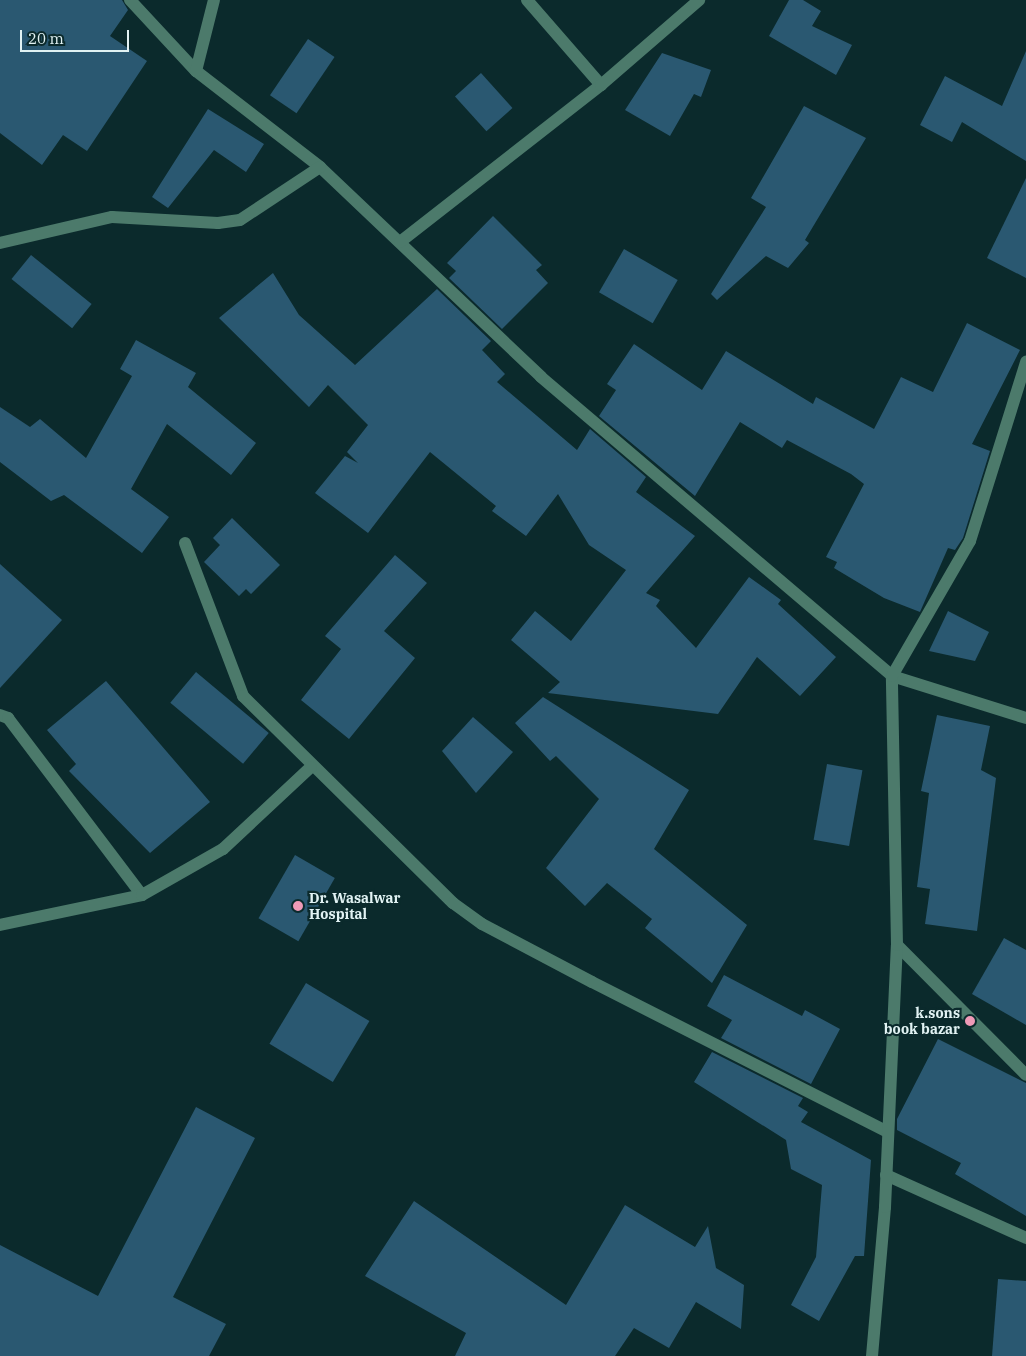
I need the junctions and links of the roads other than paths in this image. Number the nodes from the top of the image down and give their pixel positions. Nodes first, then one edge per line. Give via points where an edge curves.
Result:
1 (130, 0) edge
2 (214, 0) edge
3 (527, 0) edge
4 (699, 0) edge
5 (196, 71) junction
6 (601, 85) junction
7 (320, 167) junction
8 (400, 242) junction
9 (0, 243) edge
10 (1026, 362) edge
11 (185, 543) dead end
12 (892, 676) junction
13 (0, 715) edge
14 (1026, 718) edge
15 (311, 767) junction
16 (142, 895) junction
17 (0, 925) edge
18 (897, 945) junction
19 (1026, 1076) edge
20 (888, 1132) junction
21 (886, 1175) junction
22 (1026, 1238) edge
23 (872, 1356) edge

1 - 5 street
2 - 5 street
3 - 6 street
4 - 6 street
5 - 7 street
6 - 8 street
7 - 8 street
7 - 9 street via 240,220 218,223 112,217
8 - 12 street via 541,377
10 - 12 street via 970,541
11 - 15 street via 243,696
12 - 14 street
12 - 18 street
13 - 16 street via 8,718
15 - 16 street via 217,854
15 - 20 street via 453,903 482,924
16 - 17 street
18 - 19 street
18 - 20 street
20 - 21 street
21 - 22 street
21 - 23 street

